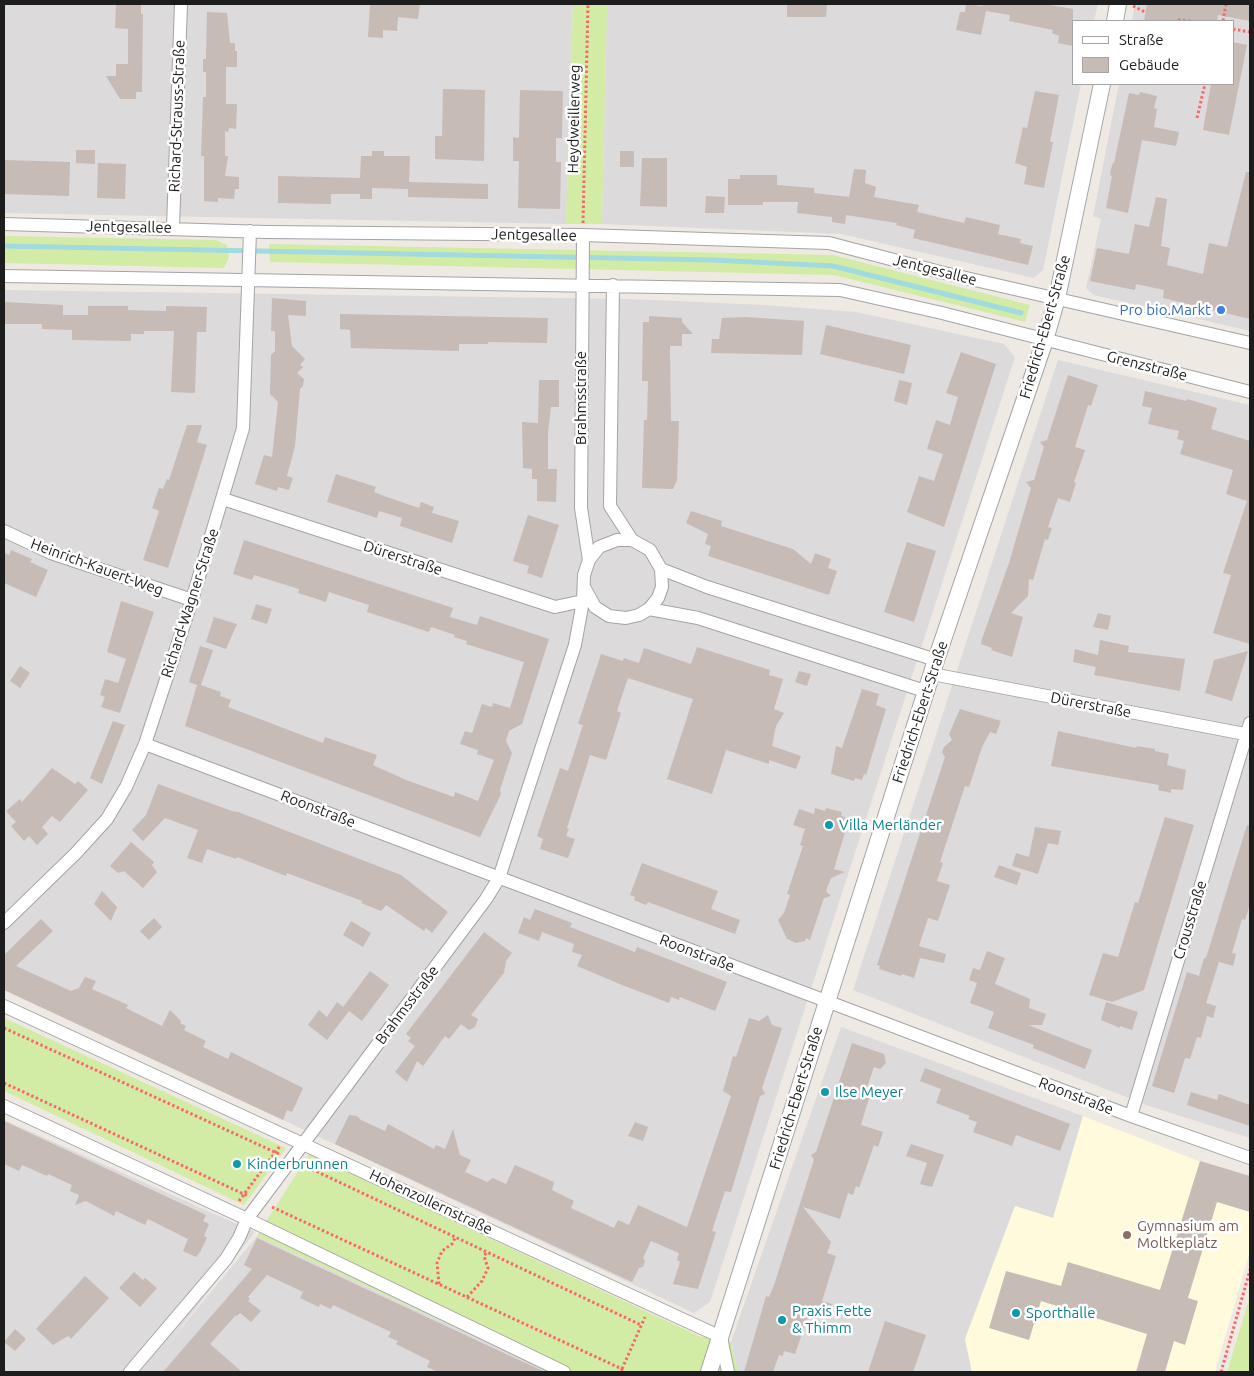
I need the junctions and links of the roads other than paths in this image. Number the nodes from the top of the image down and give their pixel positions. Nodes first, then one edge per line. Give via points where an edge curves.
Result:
1 (180, 4) edge
2 (1118, 4) edge
3 (1115, 20) edge
4 (1102, 85) edge
5 (4, 224) edge
6 (173, 227) junction
7 (250, 231) junction
8 (583, 235) junction
9 (4, 276) edge
10 (250, 282) junction
11 (582, 285) junction
12 (614, 285) junction
13 (1057, 298) junction
14 (1045, 340) junction
15 (1250, 343) edge
16 (1250, 392) edge
17 (223, 499) junction
18 (4, 531) edge
19 (632, 540) junction
20 (588, 560) junction
21 (661, 569) junction
22 (584, 587) junction
23 (192, 600) junction
24 (583, 601) junction
25 (649, 609) junction
26 (934, 667) junction
27 (928, 692) junction
28 (1249, 731) edge
29 (145, 744) junction
30 (499, 878) junction
31 (4, 923) edge
32 (826, 1001) junction
33 (4, 1006) edge
34 (4, 1106) edge
35 (1131, 1116) junction
36 (302, 1143) junction
37 (1250, 1158) edge
38 (247, 1219) junction
39 (721, 1336) junction
40 (135, 1370) edge
41 (564, 1372) edge
42 (709, 1372) edge
43 (728, 1372) edge

1 - 6 street, Richard-Strauss-Straße
2 - 3 street
4 - 13 street, Friedrich-Ebert-Straße
5 - 6 street, Jentgesallee
6 - 7 street, Jentgesallee
7 - 8 street, Jentgesallee
7 - 10 street, Richard-Wagner-Straße
8 - 11 street, Brahmsstraße
8 - 13 street, Jentgesallee via 828,243
9 - 10 street
10 - 11 street
10 - 17 street, Richard-Wagner-Straße via 243,428
11 - 12 street
11 - 20 street, Brahmsstraße via 581,508
12 - 14 street via 840,290
12 - 19 street, Brahmsstraße via 610,506
13 - 14 street, Friedrich-Ebert-Straße
13 - 15 street
14 - 16 street, Grenzstraße
14 - 26 street, Friedrich-Ebert-Straße
17 - 23 street, Richard-Wagner-Straße
17 - 24 street, Dürerstraße via 555,607
18 - 23 street, Heinrich-Kauert-Weg via 51,553
19 - 20 street via 617,540 599,547
19 - 21 street via 650,550
20 - 22 street
21 - 25 street via 662,587
21 - 26 street, Dürerstraße
22 - 24 street, Brahmsstraße
22 - 25 street via 595,607 609,616 626,618
23 - 29 street, Richard-Wagner-Straße
24 - 30 street, Brahmsstraße via 575,645
25 - 27 street via 698,618
26 - 27 street, Friedrich-Ebert-Straße
26 - 28 street, Dürerstraße
27 - 32 street, Friedrich-Ebert-Straße
28 - 35 street, Crousstraße
29 - 30 street, Roonstraße
29 - 31 street, Richard-Wagner-Straße via 107,819
30 - 32 street, Roonstraße
30 - 36 street, Brahmsstraße via 441,961
32 - 35 street, Roonstraße
32 - 39 street, Friedrich-Ebert-Straße
33 - 36 street, Hohenzollernstraße
34 - 38 street
35 - 37 street, Roonstraße
36 - 38 street, Brahmsstraße
36 - 39 street, Hohenzollernstraße
38 - 40 street, Brahmsstraße via 226,1259
38 - 41 street
39 - 42 street, Friedrich-Ebert-Straße
39 - 43 street

